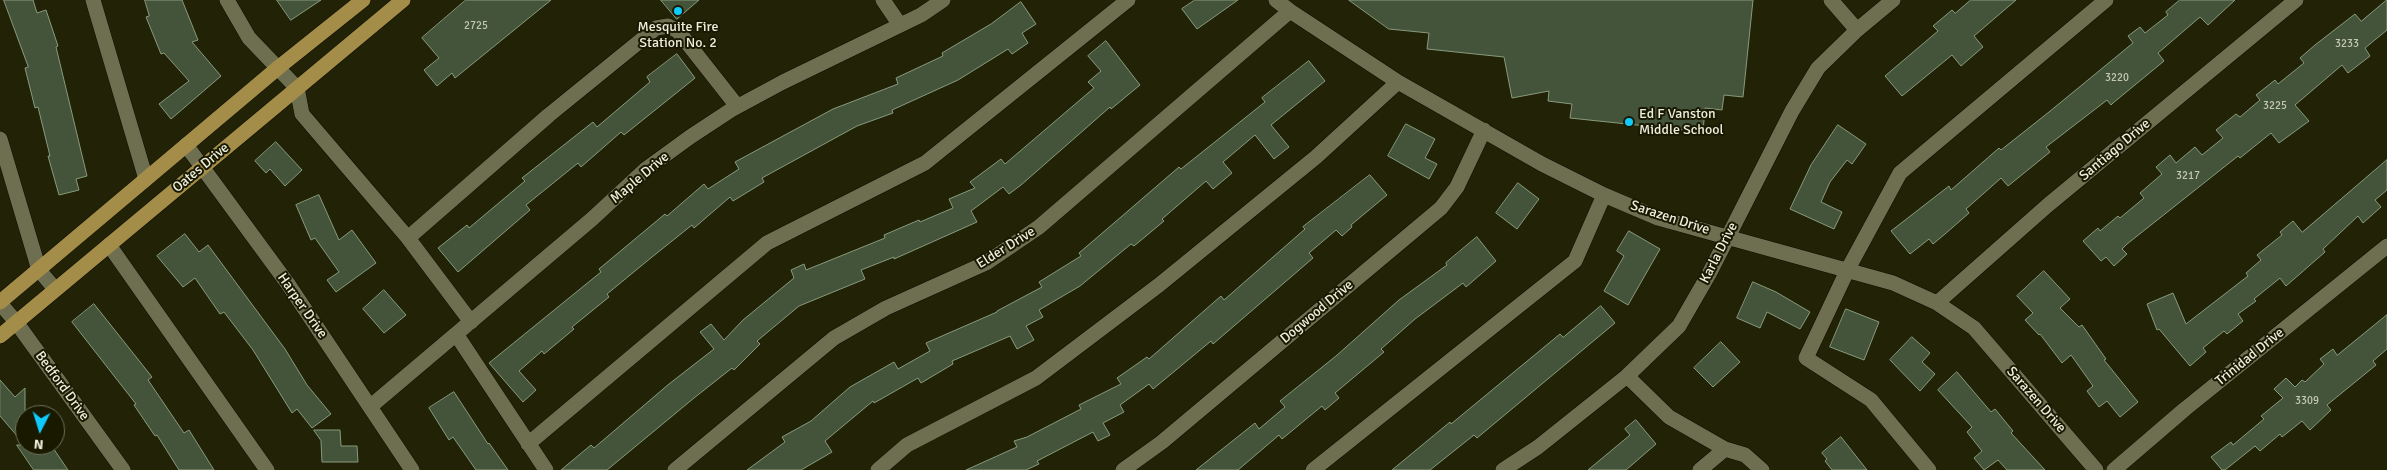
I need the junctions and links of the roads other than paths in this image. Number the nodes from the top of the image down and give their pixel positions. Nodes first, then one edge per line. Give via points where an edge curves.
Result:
1 (93, 0) edge
2 (227, 0) edge
3 (363, 0) edge
4 (403, 0) edge
5 (883, 0) edge
6 (943, 0) edge
7 (1128, 0) edge
8 (1276, 0) edge
9 (1831, 0) edge
10 (1893, 0) edge
11 (2106, 0) edge
12 (2296, 0) edge
13 (1290, 12) junction
14 (900, 25) junction
15 (1857, 30) junction
16 (280, 67) junction
17 (1398, 82) junction
18 (297, 88) junction
19 (738, 106) junction
20 (1484, 130) junction
21 (0, 139) edge
22 (186, 145) junction
23 (202, 167) junction
24 (146, 179) junction
25 (1604, 195) junction
26 (1728, 236) junction
27 (408, 238) junction
28 (109, 245) junction
29 (2387, 246) edge
30 (1848, 269) junction
31 (39, 270) junction
32 (55, 290) junction
33 (0, 303) edge
34 (1938, 303) junction
35 (16, 322) junction
36 (471, 322) junction
37 (456, 334) junction
38 (0, 336) edge
39 (1628, 376) junction
40 (371, 406) junction
41 (528, 444) junction
42 (1725, 449) junction
43 (123, 470) edge
44 (267, 470) edge
45 (412, 470) edge
46 (546, 470) edge
47 (675, 470) edge
48 (878, 470) edge
49 (1123, 470) edge
50 (1313, 470) edge
51 (1503, 470) edge
52 (1700, 470) edge
53 (1762, 470) edge
54 (1929, 470) edge
55 (2096, 470) edge
56 (2114, 470) edge

1 - 24 street
2 - 16 street via 249,38
3 - 16 main road, Oates Drive
4 - 18 main road, Oates Drive
5 - 14 street
6 - 14 street, Maple Drive
7 - 41 street via 926,163 767,243
8 - 13 street, Sarazen Drive
9 - 15 street
10 - 15 street, Karla Drive
11 - 30 street via 1900,173
12 - 34 street, Santiago Drive via 2048,205
13 - 17 street, Sarazen Drive
13 - 47 street, Elder Drive via 1039,227 986,263 886,308 834,338
14 - 19 street, Maple Drive
15 - 26 street, Karla Drive via 1814,76 1792,111
16 - 18 street
16 - 22 main road, Oates Drive
17 - 20 street, Sarazen Drive
17 - 48 street via 1316,157 1159,285 1044,372 907,445
18 - 23 main road, Oates Drive
18 - 27 street via 302,114
19 - 27 street via 678,31 668,26 656,28 549,115
19 - 36 street, Maple Drive via 646,170
20 - 25 street, Sarazen Drive
20 - 49 street, Dogwood Drive via 1457,187 1441,208 1162,442
21 - 31 street
22 - 23 street, Harper Drive
22 - 24 main road, Oates Drive
23 - 28 main road, Oates Drive
23 - 40 street, Harper Drive via 288,284
24 - 31 main road, Oates Drive
25 - 26 street, Sarazen Drive via 1658,218
25 - 50 street via 1575,261
26 - 30 street, Sarazen Drive
26 - 39 street, Karla Drive via 1678,326
27 - 36 street
28 - 32 main road, Oates Drive
28 - 44 street
29 - 56 street, Trinidad Drive via 2184,409
30 - 34 street, Sarazen Drive via 1893,283
30 - 54 street via 1806,358 1871,400
31 - 32 street
31 - 33 main road, Oates Drive
32 - 35 main road, Oates Drive
33 - 35 street, Bedford Drive
34 - 55 street, Sarazen Drive via 1974,328
35 - 38 main road, Oates Drive
35 - 43 street, Bedford Drive
36 - 37 street, Maple Drive
37 - 40 street, Maple Drive
37 - 41 street
39 - 42 street via 1669,417
39 - 51 street, Karla Drive via 1538,447
40 - 45 street, Harper Drive
41 - 46 street
42 - 52 street
42 - 53 street via 1745,455

